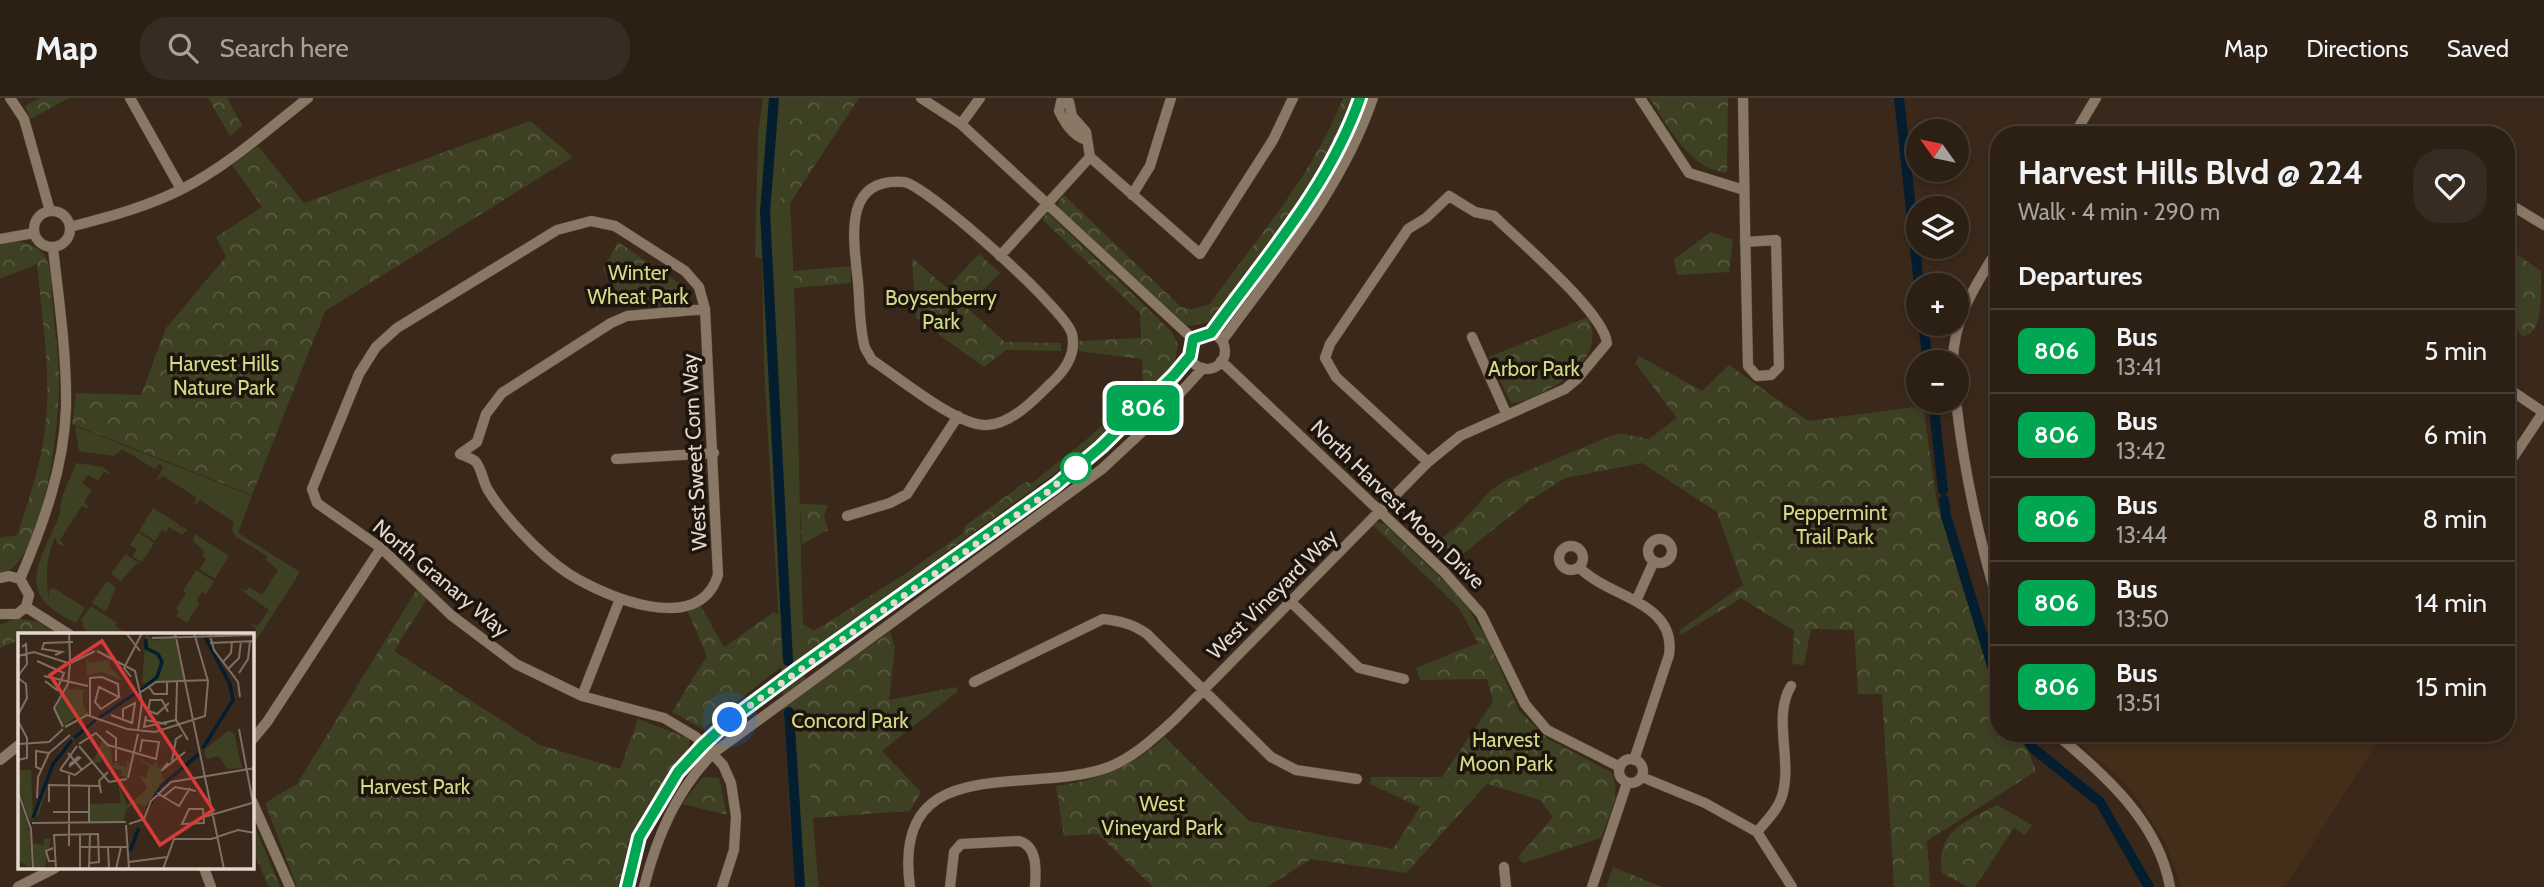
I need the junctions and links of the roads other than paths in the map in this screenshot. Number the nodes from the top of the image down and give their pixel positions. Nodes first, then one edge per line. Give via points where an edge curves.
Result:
1 (10, 98) edge
2 (130, 98) edge
3 (308, 98) edge
4 (921, 98) edge
5 (980, 98) edge
6 (1062, 98) edge
7 (1171, 98) edge
8 (1293, 98) edge
9 (1360, 98) edge
10 (1373, 98) edge
11 (1640, 98) edge
12 (1743, 98) edge
13 (2096, 98) edge
14 (961, 124) junction
15 (2079, 126) edge
16 (1090, 157) junction
17 (181, 190) junction
18 (1744, 191) junction
19 (1132, 195) junction
20 (1049, 203) junction
21 (2515, 207) edge
22 (50, 211) junction
23 (2543, 223) edge
24 (70, 227) junction
25 (34, 233) junction
26 (0, 239) edge
27 (1745, 242) junction
28 (53, 248) junction
29 (1000, 256) junction
30 (1990, 263) edge
31 (705, 309) junction
32 (1211, 333) junction
33 (1472, 337) dead end
34 (1193, 339) junction
35 (1222, 341) junction
36 (1953, 350) edge
37 (1190, 356) junction
38 (1222, 361) junction
39 (1203, 368) junction
40 (2515, 393) edge
41 (2544, 411) edge
42 (1506, 413) junction
43 (1957, 413) edge
44 (958, 416) junction
45 (714, 453) junction
46 (2515, 454) edge
47 (616, 459) dead end
48 (1427, 462) junction
49 (1380, 511) junction
50 (847, 516) dead end
51 (381, 548) junction
52 (1654, 561) dead end
53 (1990, 562) edge
54 (1987, 563) junction
55 (1579, 567) dead end
56 (1990, 574) edge
57 (0, 578) edge
58 (20, 579) junction
59 (620, 599) junction
60 (1636, 601) junction
61 (1291, 602) junction
62 (26, 607) junction
63 (0, 614) edge
64 (68, 633) edge
65 (1404, 679) dead end
66 (974, 682) dead end
67 (1791, 686) dead end
68 (1204, 690) junction
69 (582, 696) junction
70 (254, 738) edge
71 (2066, 742) edge
72 (703, 745) junction
73 (18, 746) edge
74 (712, 754) junction
75 (0, 760) edge
76 (1634, 760) junction
77 (1620, 767) junction
78 (1642, 777) junction
79 (1357, 779) dead end
80 (1627, 782) junction
81 (254, 806) edge
82 (1757, 832) junction
83 (1504, 867) dead end
84 (51, 870) edge
85 (205, 870) edge
86 (18, 887) edge
87 (211, 887) edge
88 (290, 887) edge
89 (627, 887) edge
90 (644, 887) edge
91 (722, 887) edge
92 (910, 887) edge
93 (950, 887) edge
94 (1035, 887) edge
95 (1506, 887) edge
96 (1592, 887) edge
97 (1793, 887) edge
98 (2170, 887) edge

1 - 22 street via 24,119
2 - 17 street
3 - 17 street
4 - 14 street
5 - 14 street
6 - 16 street via 1086,132
7 - 19 street via 1150,166
8 - 19 street via 1273,140 1200,254
9 - 32 street via 1304,207
10 - 35 street via 1364,125 1315,214
11 - 18 street via 1689,173
12 - 18 street
13 - 15 street
14 - 20 street
16 - 19 street
16 - 20 street
17 - 24 street
18 - 27 street
20 - 29 street
20 - 34 street
21 - 23 street
22 - 24 street via 61,213
22 - 25 street via 39,216
24 - 28 street via 68,238
25 - 26 street
25 - 28 street via 43,246
27 - 27 street via 1748,366 1757,376 1771,376 1779,367 1776,240
28 - 58 street via 66,363 66,411 51,499
29 - 44 street via 1063,316 1072,334 1073,351 1059,376 1014,415 987,425
29 - 44 street via 922,188 910,183 877,186 863,197 853,223 863,342 873,360
30 - 36 street via 1964,307
31 - 45 street, West Sweet Corn Way
31 - 51 street, North Granary Way via 699,287 685,271 615,226 591,221 546,236 386,337 359,374 314,480 313,496
31 - 59 street via 627,316 604,327 502,393 486,414 477,442 460,454 477,463 496,503 552,562
32 - 34 street
32 - 35 street
33 - 42 street
34 - 37 street
35 - 38 street
37 - 39 street
37 - 72 street via 1152,399 1039,499 787,678
38 - 39 street
38 - 49 street, North Harvest Moon Drive
39 - 74 street via 1102,469
40 - 41 street
41 - 46 street
42 - 48 street, West Vineyard Way via 1460,436
42 - 48 street, West Vineyard Way via 1565,389 1607,343 1606,332 1585,305 1494,216 1475,212 1449,195 1408,229 1325,358 1336,377
43 - 54 street via 1963,464
44 - 50 street via 906,494
45 - 47 street
45 - 59 street, West Sweet Corn Way via 718,575 709,592 680,608
48 - 49 street, West Vineyard Way
49 - 61 street, West Vineyard Way
49 - 77 street, North Harvest Moon Drive via 1481,614 1525,704 1547,730
51 - 69 street, North Granary Way via 451,615 504,656 541,679
51 - 70 street
52 - 60 street
53 - 54 street
54 - 56 street
55 - 60 street via 1613,593
57 - 58 street
58 - 62 street via 28,589
59 - 69 street
60 - 76 street via 1660,620 1670,647
61 - 65 street via 1359,667
61 - 68 street, West Vineyard Way
62 - 63 street via 17,614
62 - 64 street
66 - 68 street via 1103,619 1135,625
67 - 82 street via 1785,695 1782,796
68 - 79 street via 1281,764
68 - 92 street, West Vineyard Way via 1147,744 1108,767 1063,778 972,785 931,803 910,838
69 - 72 street, North Granary Way via 664,718 689,730
71 - 98 street via 2111,781 2135,811
72 - 74 street, North Granary Way
72 - 89 street via 678,772 639,837
73 - 75 street
74 - 90 street via 688,780 655,843
74 - 91 street, North Granary Way via 731,783 736,816 734,850
76 - 77 street
76 - 78 street via 1642,766
77 - 80 street
78 - 80 street
78 - 82 street via 1705,803
80 - 96 street
81 - 88 street
82 - 97 street
83 - 95 street
84 - 86 street
85 - 87 street
93 - 94 street via 954,852 961,845 1011,841 1031,848

